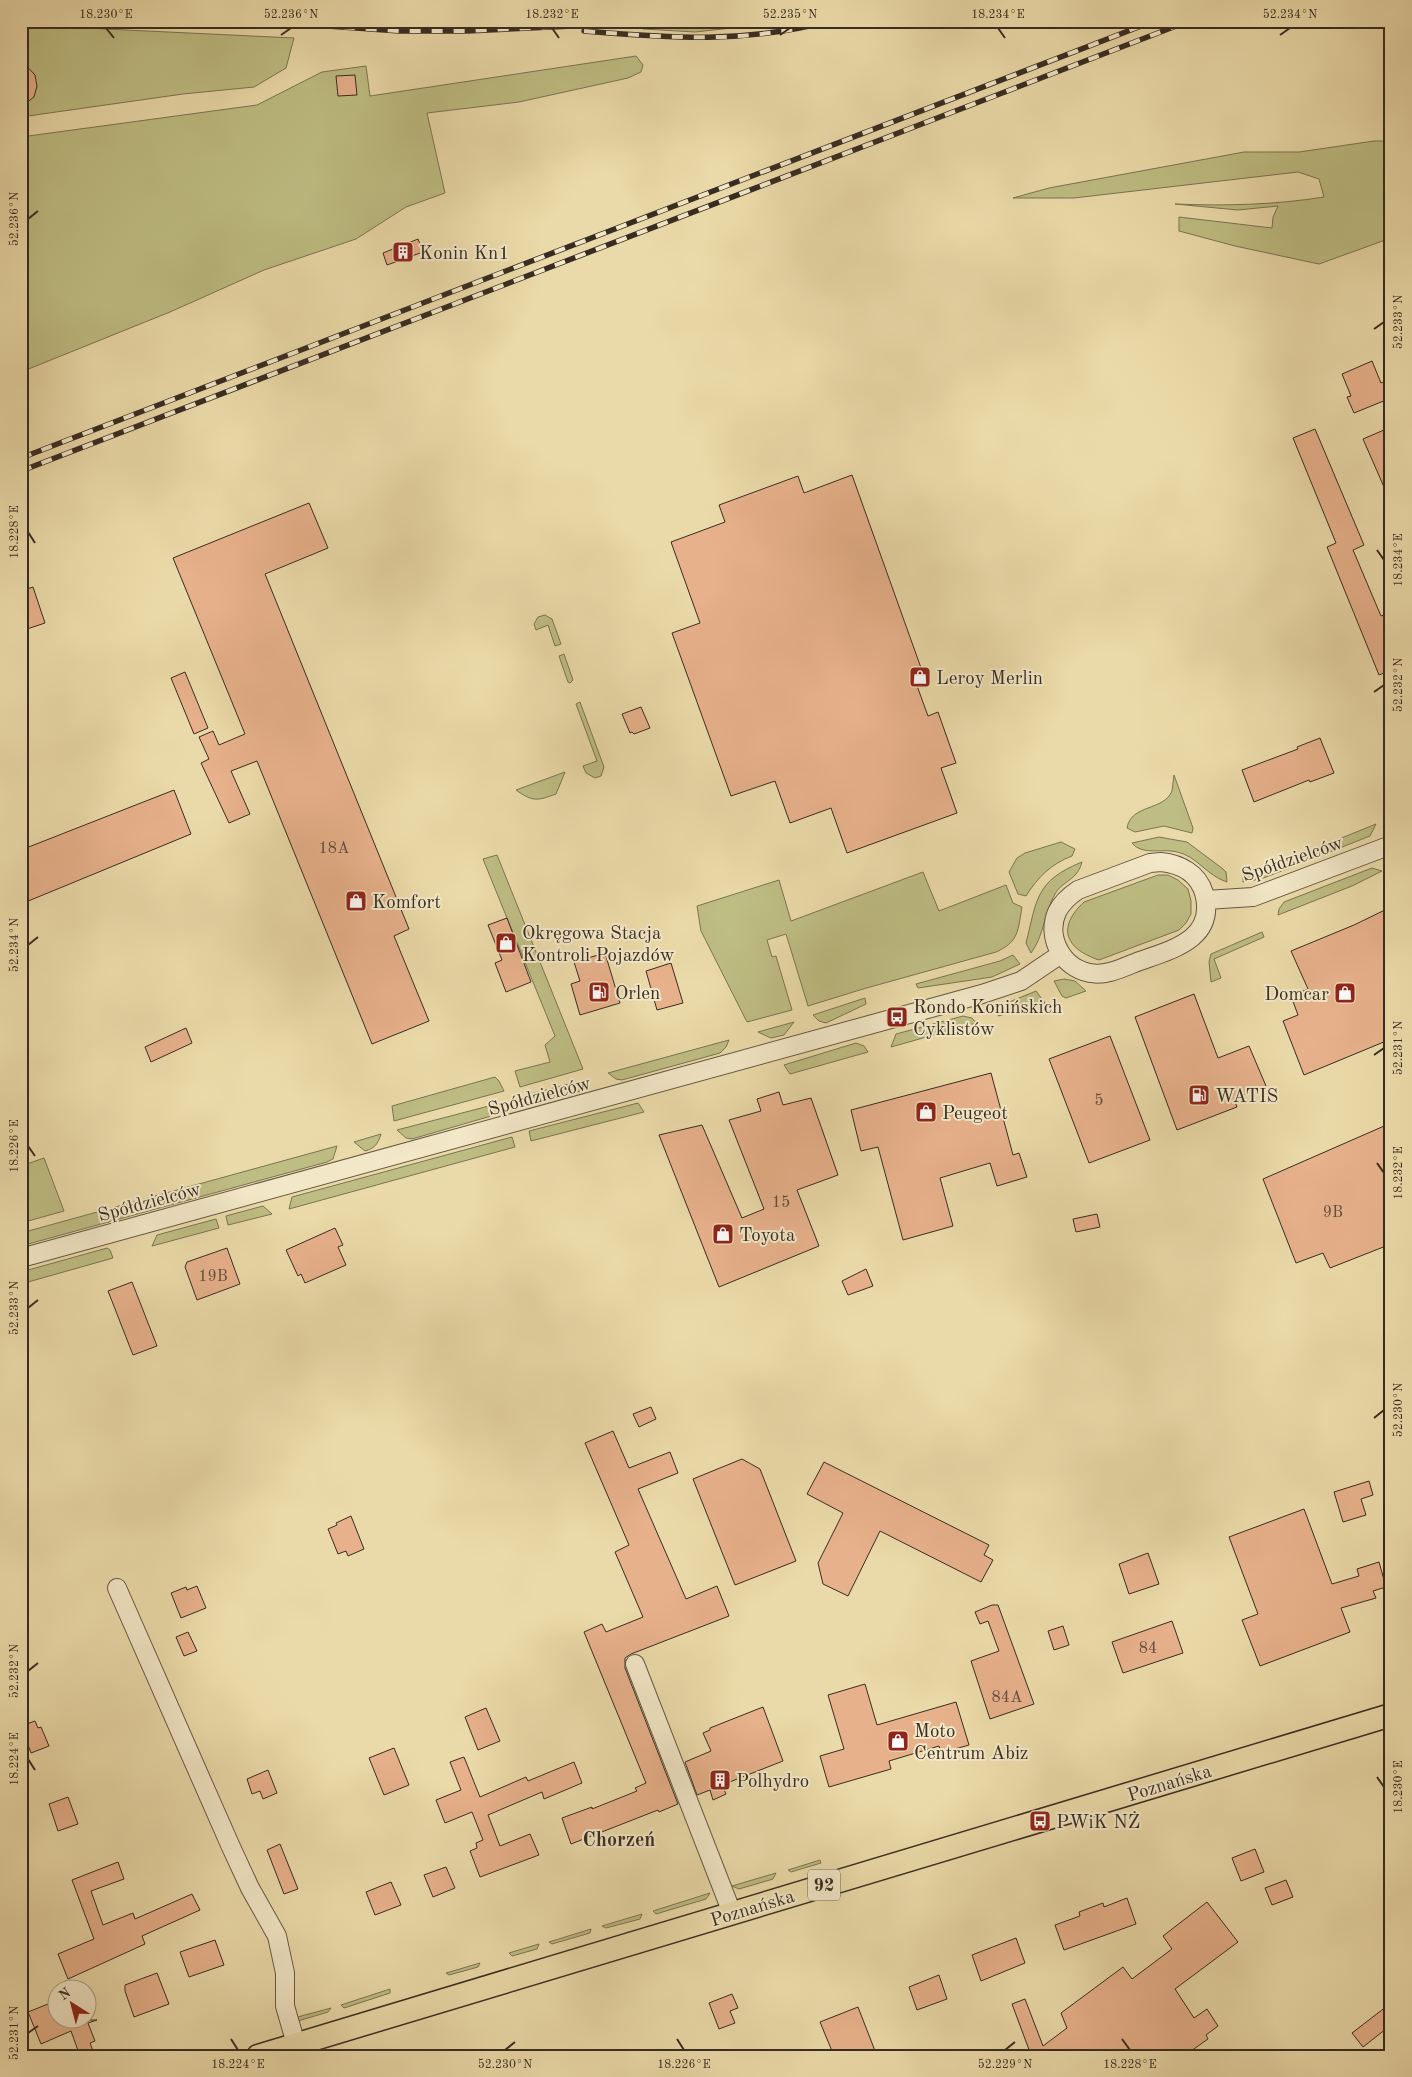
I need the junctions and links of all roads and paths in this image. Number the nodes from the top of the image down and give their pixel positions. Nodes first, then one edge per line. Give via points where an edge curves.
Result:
1 (1391, 845) edge
2 (1206, 900) junction
3 (1061, 954) junction
4 (21, 1258) edge
5 (117, 1588) dead end
6 (635, 1664) dead end
7 (1391, 1715) edge
8 (732, 1913) junction
9 (296, 2044) junction
10 (258, 2056) edge

1 - 2 street, Spółdzielców via 1253,897
2 - 3 street via 1201,927 1182,946 1098,974 1080,971
2 - 3 street via 1198,880 1186,869 1171,863 1150,863 1069,896 1059,908 1054,923 1055,943
3 - 4 street, Spółdzielców via 1021,980 982,994
5 - 9 street via 230,1847 277,1936 285,1973 286,2006
6 - 8 street
7 - 8 main road, Poznańska / 92
8 - 9 main road, Poznańska / 92
9 - 10 main road, Poznańska / 92

